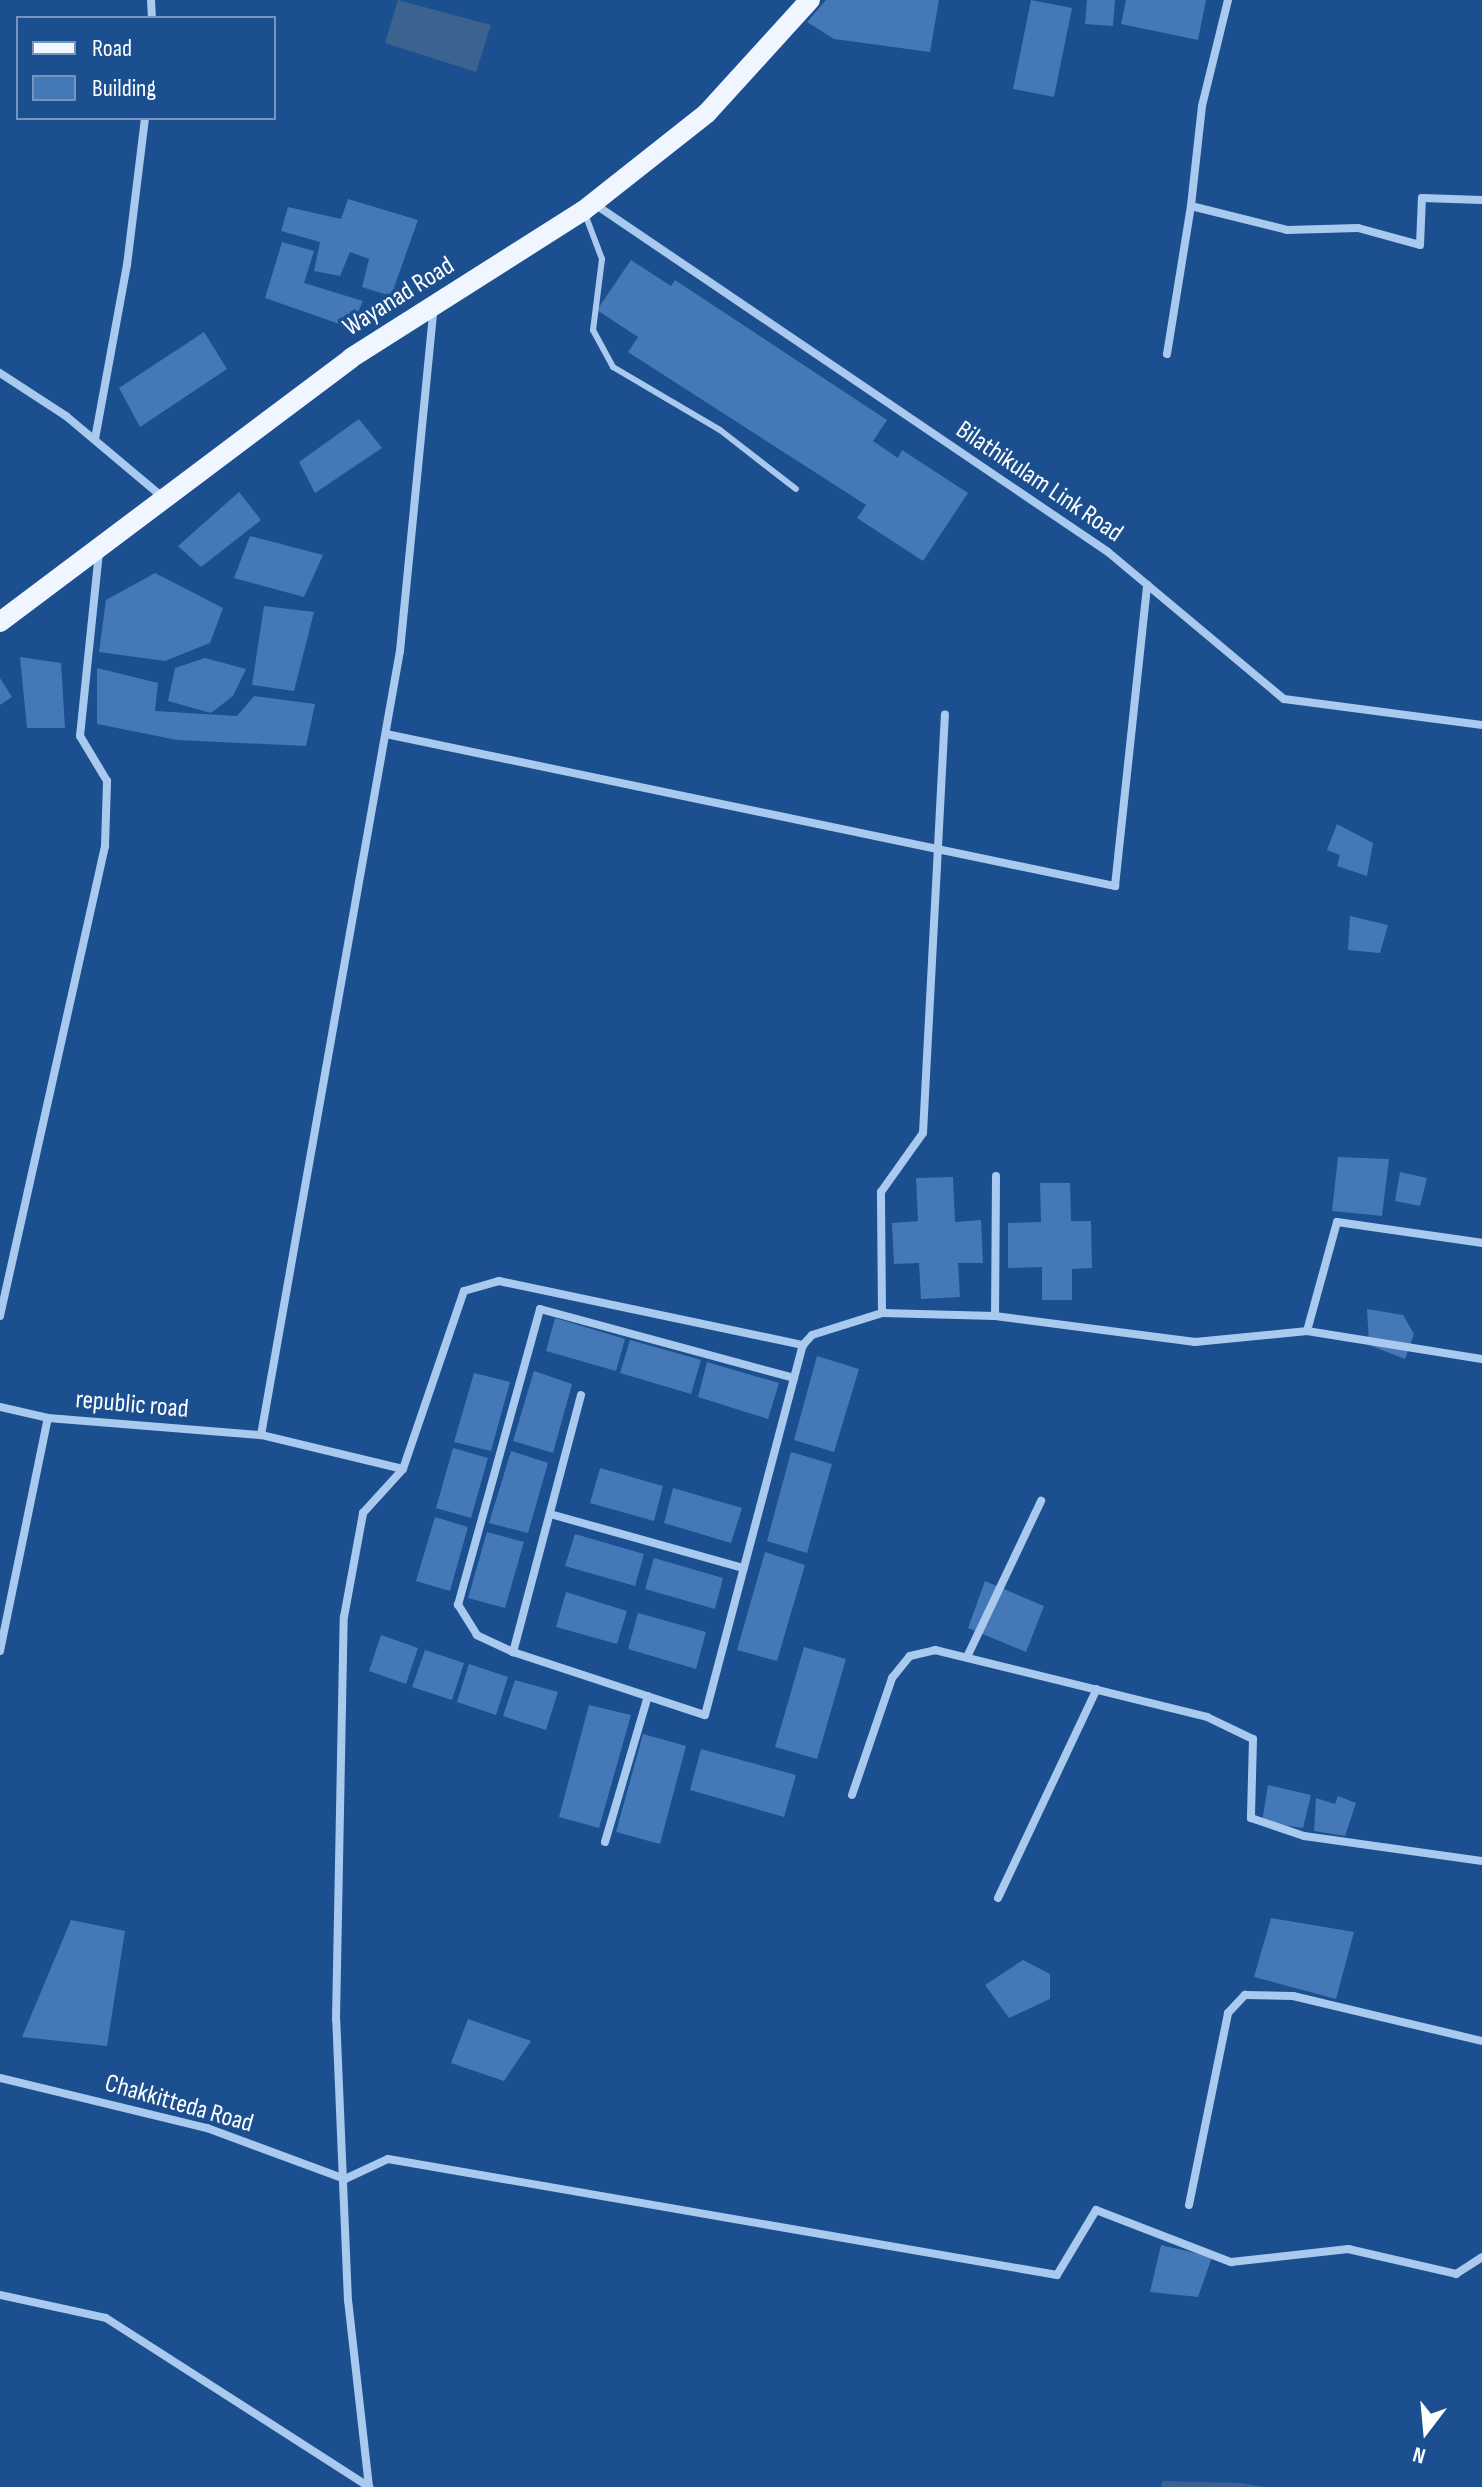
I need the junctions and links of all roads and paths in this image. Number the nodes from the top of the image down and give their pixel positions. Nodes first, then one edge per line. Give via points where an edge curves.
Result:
1 (810, 0) edge
2 (1228, 0) edge
3 (145, 120) edge
4 (1482, 200) edge
5 (1191, 206) junction
6 (588, 207) junction
7 (434, 305) junction
8 (1167, 354) dead end
9 (0, 373) edge
10 (95, 439) junction
11 (796, 489) dead end
12 (160, 495) junction
13 (101, 540) junction
14 (1147, 585) junction
15 (0, 622) edge
16 (945, 715) dead end
17 (1482, 725) edge
18 (386, 734) junction
19 (937, 846) junction
20 (996, 1176) dead end
21 (1482, 1243) edge
22 (882, 1313) junction
23 (0, 1316) edge
24 (995, 1316) junction
25 (1307, 1331) junction
26 (803, 1345) junction
27 (1482, 1359) edge
28 (794, 1378) junction
29 (581, 1395) dead end
30 (0, 1407) edge
31 (48, 1418) junction
32 (261, 1435) junction
33 (403, 1469) junction
34 (1041, 1501) dead end
35 (550, 1514) junction
36 (744, 1568) junction
37 (0, 1651) edge
38 (513, 1652) junction
39 (967, 1657) junction
40 (1097, 1689) junction
41 (648, 1696) junction
42 (852, 1795) dead end
43 (605, 1842) dead end
44 (1482, 1861) edge
45 (998, 1898) dead end
46 (1482, 2041) edge
47 (0, 2078) edge
48 (345, 2179) junction
49 (1189, 2205) dead end
50 (1482, 2257) edge
51 (0, 2295) edge
52 (369, 2487) edge

1 - 6 main road, Wayanad Road via 707,113
2 - 5 street via 1202,106
3 - 10 street via 127,265
4 - 5 street via 1422,198 1420,245 1358,228 1287,230
5 - 8 street
6 - 7 main road, Wayanad Road
6 - 11 lane via 602,259 593,330 613,367 720,430
6 - 14 street, Bilathikulam Link Road
7 - 12 main road, Wayanad Road
7 - 18 street
9 - 10 street
10 - 12 street
12 - 13 main road, Wayanad Road
13 - 15 main road, Wayanad Road
13 - 23 street via 80,736 107,781 105,846
14 - 17 street, Bilathikulam Link Road via 1284,699
14 - 19 street via 1115,886
16 - 19 street
18 - 19 street
18 - 32 street
19 - 22 street via 923,1133 881,1192
20 - 24 street
21 - 25 street via 1337,1222
22 - 24 street
22 - 26 street via 812,1335
24 - 25 street via 1195,1342
25 - 27 street
26 - 28 street
26 - 33 street via 499,1281 464,1291
28 - 36 street
28 - 38 street via 540,1309 458,1605 477,1635
29 - 35 street
30 - 31 street, republic road
31 - 32 street, republic road
31 - 37 street
32 - 33 street, republic road
33 - 48 street via 363,1513 344,1617 336,2019
34 - 39 street
35 - 36 street
35 - 38 street
36 - 41 street via 705,1715
38 - 41 street
39 - 40 street
39 - 42 street via 935,1650 910,1656 892,1678
40 - 44 street via 1207,1717 1253,1739 1251,1818 1304,1836
40 - 45 street
41 - 43 street
46 - 49 street via 1293,1996 1245,1995 1228,2013
47 - 48 street, Chakkitteda Road via 207,2128
48 - 50 street via 388,2159 1057,2275 1096,2210 1231,2262 1348,2249 1456,2274
48 - 52 street via 348,2301
51 - 52 street via 106,2318

